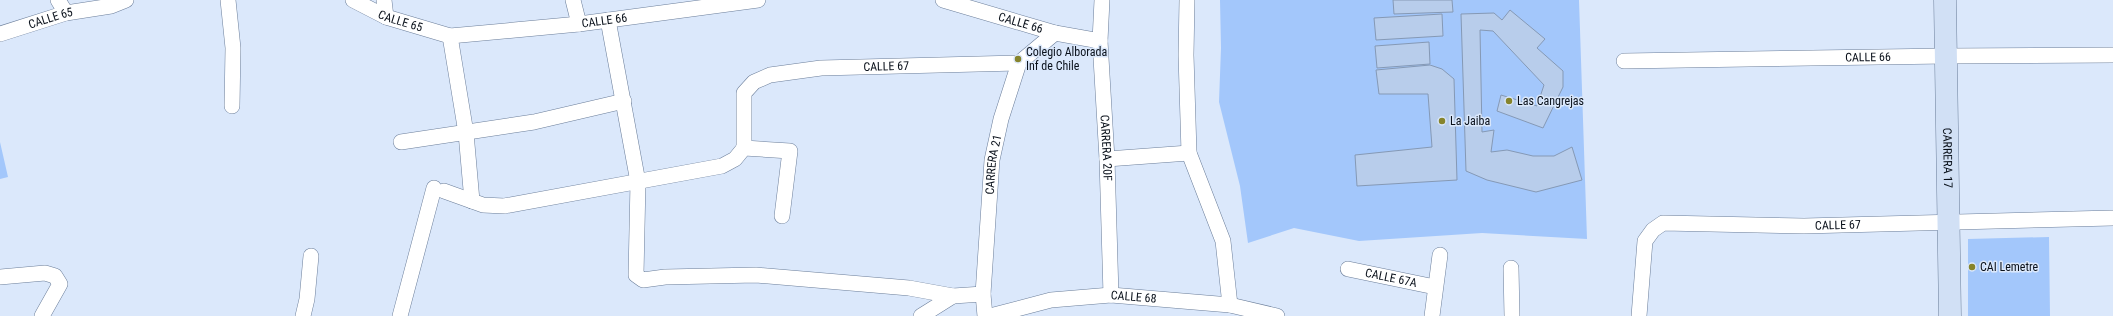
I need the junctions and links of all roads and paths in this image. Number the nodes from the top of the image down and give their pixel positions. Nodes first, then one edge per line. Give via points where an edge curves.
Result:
1 (58, 0) edge
2 (126, 0) edge
3 (228, 0) edge
4 (353, 0) edge
5 (384, 0) edge
6 (573, 0) edge
7 (758, 0) edge
8 (943, 0) edge
9 (1102, 0) edge
10 (1187, 0) edge
11 (1945, 0) edge
12 (66, 12) junction
13 (386, 17) junction
14 (608, 20) junction
15 (579, 24) junction
16 (1055, 33) junction
17 (0, 34) edge
18 (450, 36) junction
19 (1100, 41) junction
20 (2113, 55) edge
21 (1946, 56) junction
22 (1624, 61) dead end
23 (1019, 63) junction
24 (624, 101) junction
25 (232, 106) dead end
26 (466, 133) junction
27 (401, 142) dead end
28 (744, 148) junction
29 (1189, 153) junction
30 (1107, 159) junction
31 (638, 182) junction
32 (472, 201) junction
33 (782, 216) dead end
34 (2113, 218) edge
35 (1948, 222) junction
36 (1440, 255) dead end
37 (311, 256) dead end
38 (1511, 268) dead end
39 (1348, 269) dead end
40 (0, 277) edge
41 (1435, 287) junction
42 (983, 294) junction
43 (1111, 295) junction
44 (953, 296) junction
45 (1230, 305) junction
46 (42, 316) edge
47 (303, 316) edge
48 (400, 316) edge
49 (922, 316) edge
50 (984, 316) edge
51 (990, 316) edge
52 (1277, 316) edge
53 (1432, 316) edge
54 (1512, 316) edge
55 (1639, 316) edge
56 (1950, 316) edge

1 - 12 street
2 - 12 street, CALLE 65 via 110,6
3 - 25 street via 233,48
4 - 13 street, CALLE 65
5 - 13 street
6 - 15 street
7 - 14 street, CALLE 66
8 - 16 street, CALLE 66
9 - 19 street, CARRERA 20F
10 - 29 street
11 - 21 main road, CARRERA 17
12 - 17 street, CALLE 65
13 - 18 street, CALLE 65
14 - 15 street, CALLE 66
14 - 24 street
15 - 18 street, CALLE 66
16 - 19 street, CALLE 66
16 - 23 street
18 - 26 street
19 - 30 street, CARRERA 20F
20 - 21 street, CALLE 66
21 - 22 street, CALLE 66
21 - 35 main road, CARRERA 17
23 - 28 street, CALLE 67 via 820,68 770,75 754,82 744,93
23 - 42 street, CARRERA 21 via 1001,119 992,160
24 - 26 street via 534,122
24 - 31 street
26 - 27 street
26 - 32 street
28 - 31 street via 735,159 722,166
28 - 33 street via 790,151
29 - 30 street
29 - 45 street via 1223,241
30 - 43 street, CARRERA 20F
31 - 32 street via 504,206 483,205
31 - 44 street via 636,275 643,280 665,277 756,275 902,288
32 - 48 street via 439,189
34 - 35 street, CALLE 67
35 - 55 street, CALLE 67 via 1804,226 1663,223 1653,230 1645,241
35 - 56 main road, CARRERA 17
36 - 41 street
37 - 47 street
38 - 54 street
39 - 41 street, CALLE 67A
40 - 46 street via 45,273 56,276 60,284
41 - 53 street
42 - 44 street
42 - 50 street, CARRERA 21
43 - 45 street, CALLE 68
43 - 51 street, CALLE 68 via 1051,300
44 - 49 street
45 - 52 street, CALLE 68

